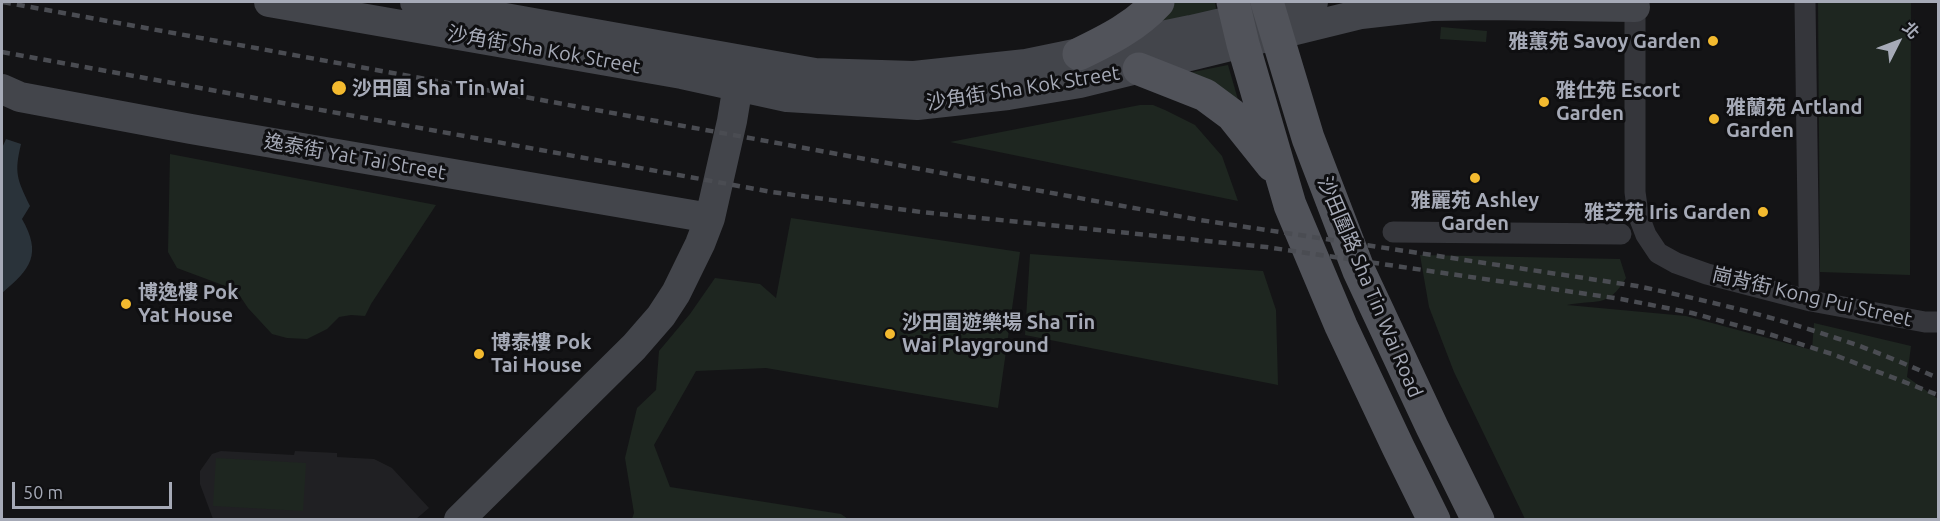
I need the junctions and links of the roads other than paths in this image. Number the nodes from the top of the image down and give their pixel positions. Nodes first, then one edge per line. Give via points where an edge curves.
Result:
1 (269, 2) edge
2 (415, 2) edge
3 (1158, 2) edge
4 (1313, 2) edge
5 (1805, 2) edge
6 (1635, 4) edge
7 (1271, 17) edge
8 (1237, 22) edge
9 (1079, 54) junction
10 (1139, 69) junction
11 (743, 74) junction
12 (2, 89) edge
13 (1281, 176) junction
14 (710, 218) junction
15 (1393, 232) dead end
16 (1621, 234) dead end
17 (1809, 285) dead end
18 (1938, 322) edge
19 (459, 519) edge
20 (1434, 519) edge
21 (1478, 519) edge

1 - 11 main road, 沙角街 Sha Kok Street via 682,74
2 - 11 main road, 沙角街 Sha Kok Street
3 - 9 main road via 1113,38
4 - 7 main road, 沙角街 Sha Kok Street
5 - 17 street
6 - 7 main road, 沙角街 Sha Kok Street via 1431,6 1360,15
6 - 18 street, 崗背街 Kong Pui Street via 1635,192 1638,214 1658,253 1707,274 1811,301
7 - 8 main road, 沙角街 Sha Kok Street
7 - 21 main road, 沙田圍路 Sha Tin Wai Road via 1311,149 1359,271
8 - 9 main road, 沙角街 Sha Kok Street
8 - 10 main road, 沙角街 Sha Kok Street
8 - 13 main road, 沙田圍路 Sha Tin Wai Road
9 - 11 main road, 沙角街 Sha Kok Street via 914,76
10 - 11 main road, 沙角街 Sha Kok Street via 1080,83 917,105 787,97
10 - 13 main road via 1205,95 1232,115
11 - 14 main road
12 - 14 main road, 逸泰街 Yat Tai Street via 20,97 191,129
13 - 20 main road, 沙田圍路 Sha Tin Wai Road via 1337,316
14 - 19 main road via 688,270 661,316
15 - 16 street

